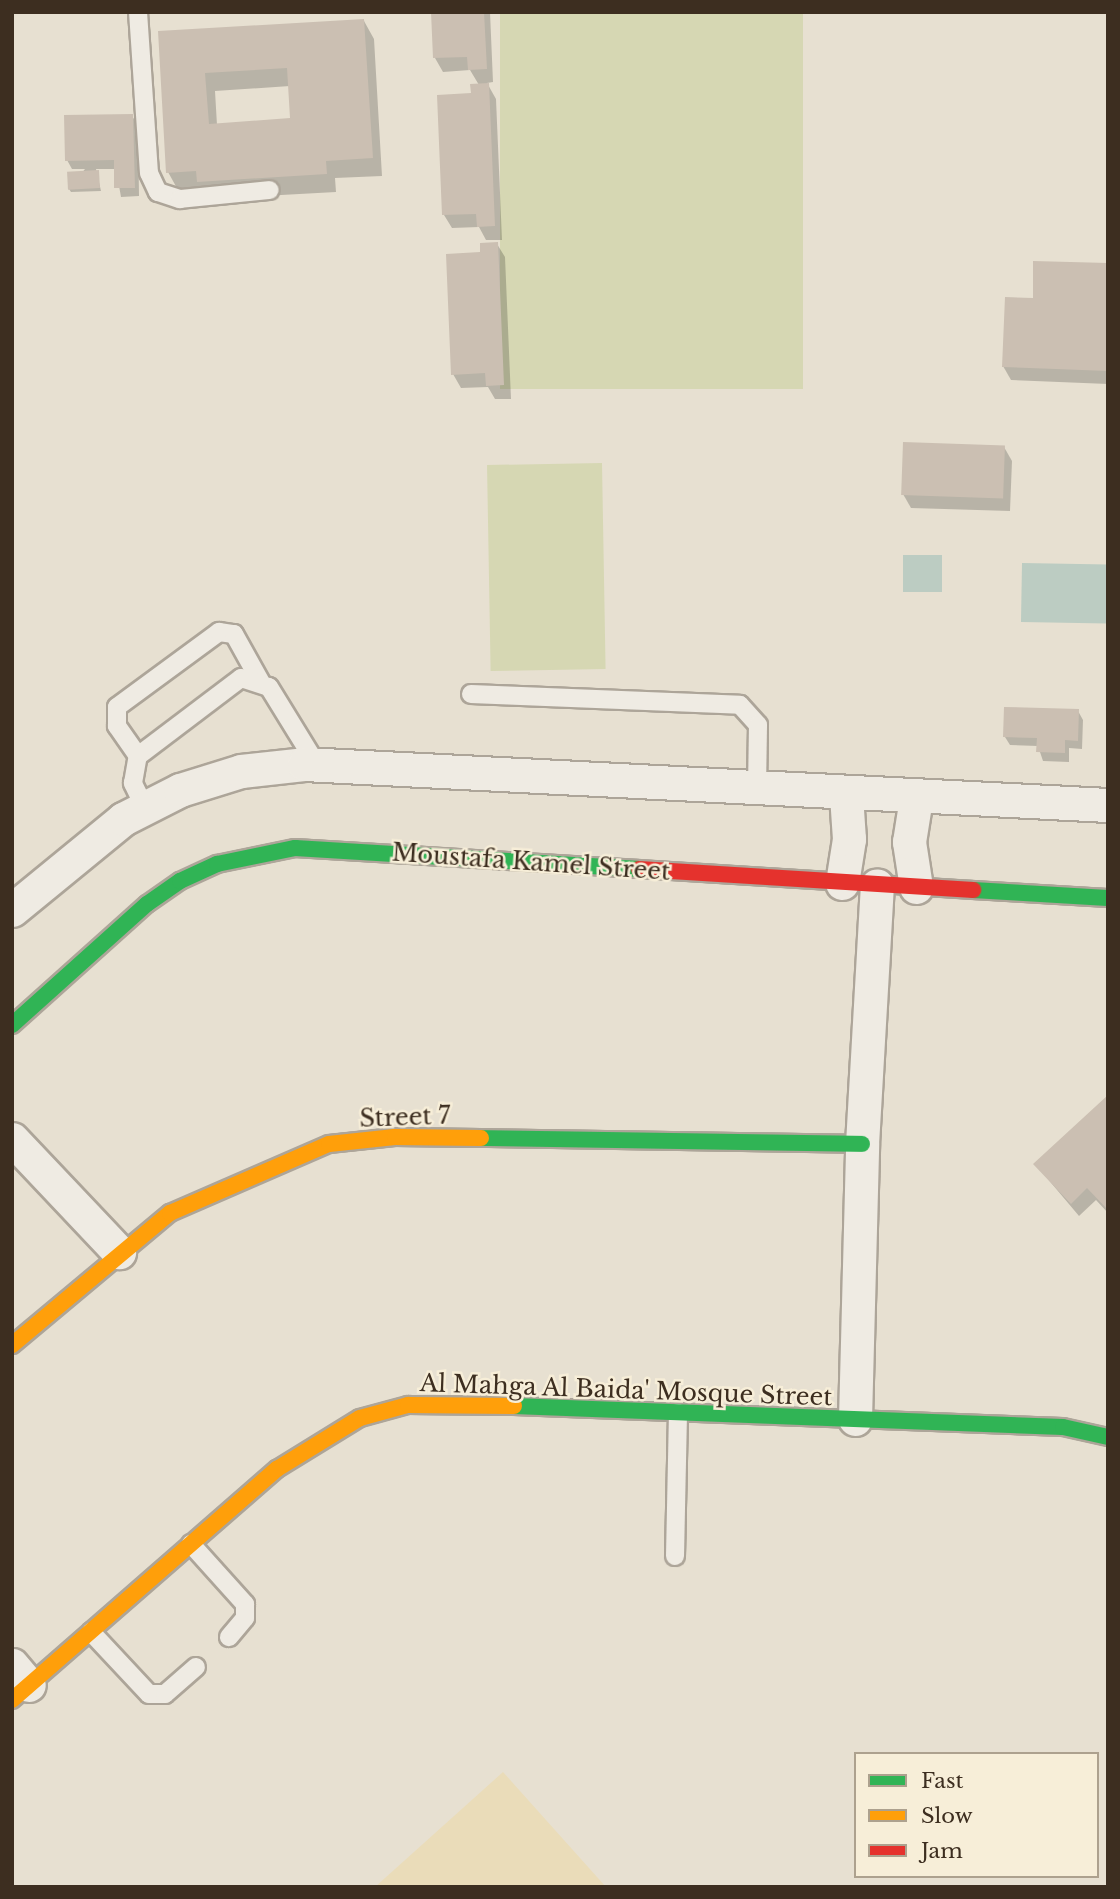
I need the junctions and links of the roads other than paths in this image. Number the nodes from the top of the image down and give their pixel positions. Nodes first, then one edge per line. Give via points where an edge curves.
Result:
1 (138, 12) edge
2 (270, 190) dead end
3 (260, 681) junction
4 (471, 694) dead end
5 (138, 756) junction
6 (317, 765) junction
7 (757, 790) junction
8 (846, 795) junction
9 (916, 798) junction
10 (1108, 805) edge
11 (145, 808) junction
12 (842, 883) junction
13 (877, 885) junction
14 (916, 887) junction
15 (1108, 898) edge
16 (12, 910) edge
17 (12, 1025) edge
18 (12, 1139) edge
19 (862, 1144) junction
20 (119, 1252) junction
21 (12, 1345) edge
22 (678, 1413) junction
23 (855, 1419) junction
24 (1108, 1437) edge
25 (191, 1544) junction
26 (676, 1556) dead end
27 (91, 1632) junction
28 (229, 1637) dead end
29 (196, 1667) dead end
30 (18, 1683) edge

1 - 2 lane via 149,173 158,192 180,199
3 - 5 lane via 241,678
3 - 5 lane via 234,634 219,632 117,707 117,726
3 - 6 lane via 275,695
4 - 7 lane via 740,705 758,725
5 - 11 lane via 133,783
6 - 7 street
6 - 11 street via 241,771 180,790
7 - 8 street
8 - 9 street
8 - 12 street via 849,839
9 - 10 street
9 - 14 street via 909,842
11 - 16 street via 72,857
12 - 13 street, Moustafa Kamel Street
12 - 17 street, Moustafa Kamel Street via 335,849 255,853 192,876 147,904
13 - 14 street, Moustafa Kamel Street
13 - 19 street
14 - 15 street, Moustafa Kamel Street
18 - 20 street
19 - 20 street, Street 7 via 362,1139 298,1154 198,1198
19 - 23 street
20 - 21 street, Street 7
22 - 23 street, Al Mahga Al Baida' Mosque Street
22 - 25 street, Al Mahga Al Baida' Mosque Street via 408,1405 360,1418 277,1469
22 - 26 lane
23 - 24 street, Al Mahga Al Baida' Mosque Street via 1063,1427
25 - 27 street, Al Mahga Al Baida' Mosque Street
25 - 28 lane via 245,1604 245,1618
27 - 29 lane via 149,1693 165,1693
27 - 30 street, Al Mahga Al Baida' Mosque Street

